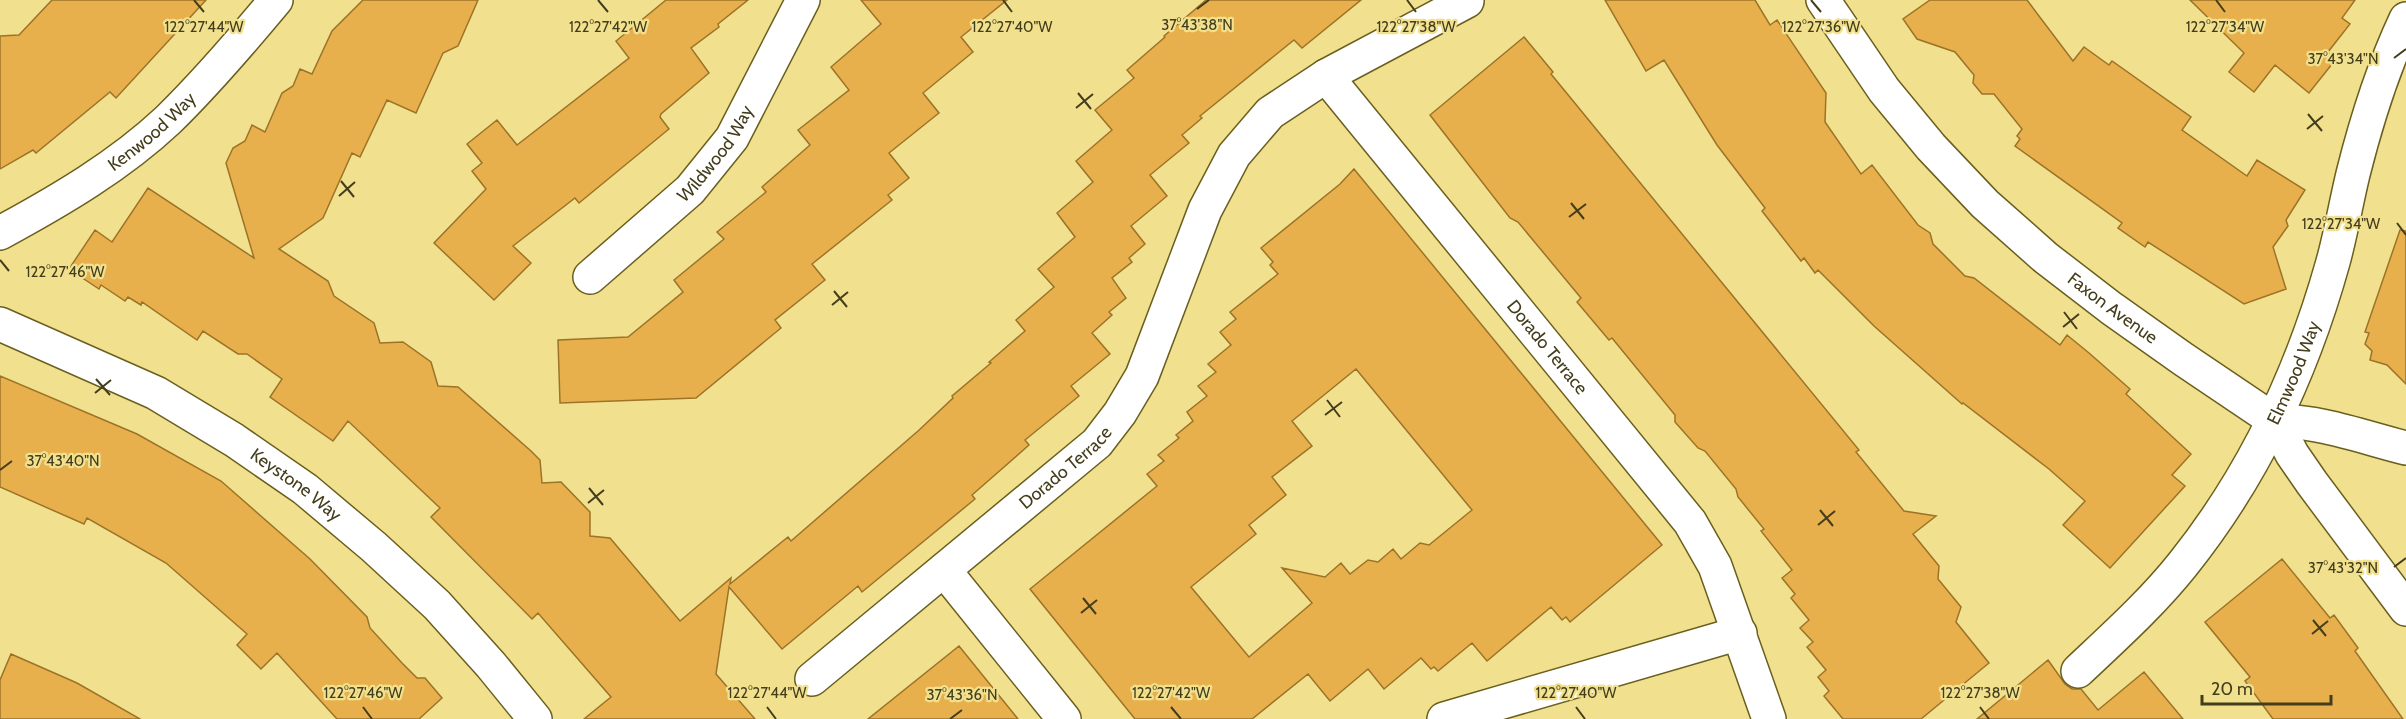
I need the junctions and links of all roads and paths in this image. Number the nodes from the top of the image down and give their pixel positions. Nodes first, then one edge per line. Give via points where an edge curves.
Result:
1 (276, 0) edge
2 (803, 0) edge
3 (1823, 0) edge
4 (1467, 1) edge
5 (2406, 20) edge
6 (1326, 76) junction
7 (0, 233) edge
8 (590, 277) dead end
9 (0, 324) edge
10 (2275, 421) junction
11 (2406, 448) edge
12 (944, 570) junction
13 (2406, 609) edge
14 (1740, 633) junction
15 (2078, 671) dead end
16 (812, 679) dead end
17 (535, 719) edge
18 (1064, 719) edge
19 (1444, 719) edge
20 (1769, 719) edge

1 - 7 street, Kenwood Way via 227,59 166,121 100,174
2 - 8 street, Wildwood Way via 732,138 690,190
3 - 10 street, Faxon Avenue via 1884,90 1985,204 2111,308
4 - 6 street, Dorado Terrace
5 - 10 street, Elmwood Way via 2375,100 2308,344
6 - 12 street, Dorado Terrace via 1270,113 1234,155 1205,210 1142,376 1097,443
6 - 14 street, Dorado Terrace via 1690,522 1715,566
9 - 17 street, Keystone Way via 156,393 305,489 437,605
10 - 11 street via 2325,425
10 - 13 street, Faxon Avenue via 2312,483
10 - 15 street, Elmwood Way via 2231,496 2182,565
12 - 16 street, Dorado Terrace
12 - 18 street
14 - 19 street
14 - 20 street, Dorado Terrace

